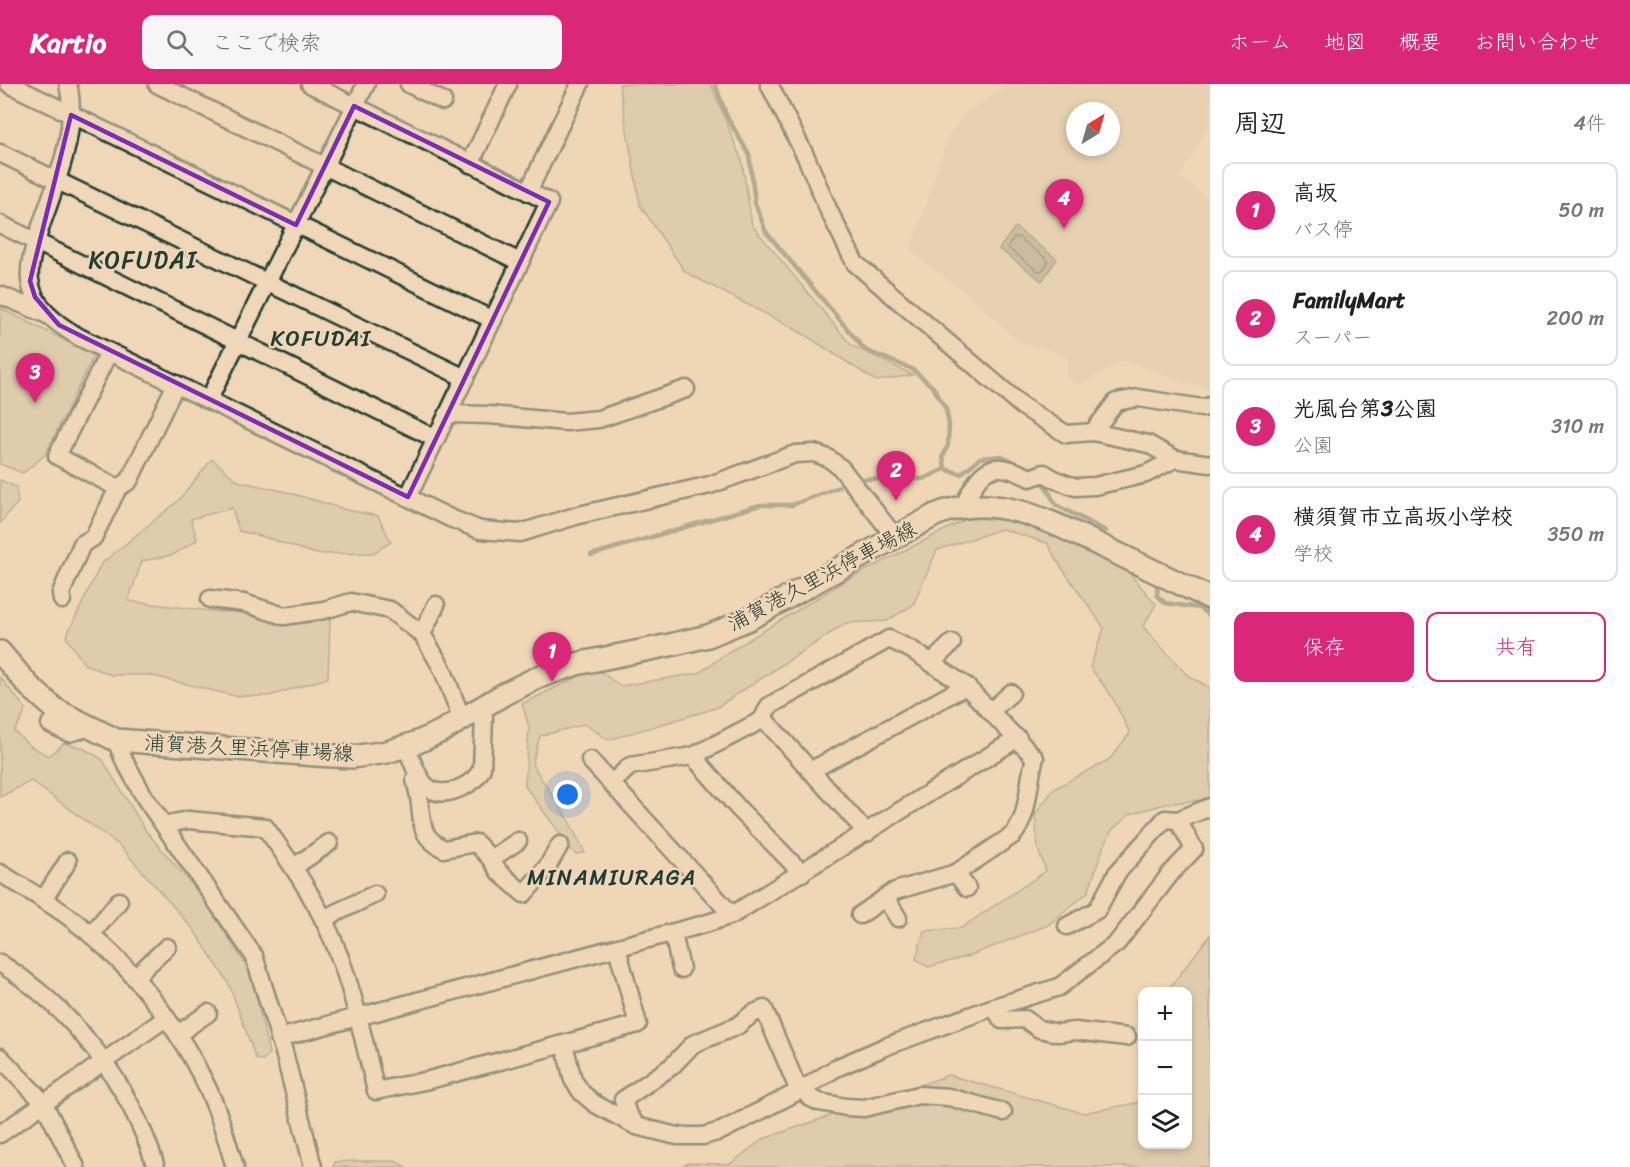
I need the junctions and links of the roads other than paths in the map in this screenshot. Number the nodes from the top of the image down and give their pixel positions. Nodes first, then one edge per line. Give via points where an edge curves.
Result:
1 (9, 84) edge
2 (68, 84) edge
3 (157, 84) edge
4 (310, 84) edge
5 (366, 84) edge
6 (409, 84) edge
7 (508, 84) edge
8 (579, 84) edge
9 (769, 84) edge
10 (436, 93) edge
11 (354, 106) junction
12 (71, 115) junction
13 (0, 153) edge
14 (470, 164) junction
15 (325, 166) junction
16 (56, 181) junction
17 (528, 192) junction
18 (0, 224) edge
19 (296, 225) junction
20 (36, 242) junction
21 (520, 262) junction
22 (267, 282) junction
23 (0, 295) edge
24 (48, 315) junction
25 (492, 320) junction
26 (238, 342) junction
27 (109, 352) junction
28 (465, 378) junction
29 (176, 384) junction
30 (686, 389) dead end
31 (209, 399) junction
32 (1210, 406) edge
33 (449, 414) junction
34 (1093, 432) junction
35 (436, 439) junction
36 (1175, 459) junction
37 (1210, 464) edge
38 (118, 488) junction
39 (408, 497) junction
40 (963, 507) junction
41 (895, 537) junction
42 (1210, 598) edge
43 (210, 599) dead end
44 (62, 600) dead end
45 (436, 605) dead end
46 (422, 634) junction
47 (952, 643) dead end
48 (0, 652) edge
49 (931, 663) junction
50 (966, 686) junction
51 (1011, 693) dead end
52 (991, 711) junction
53 (471, 713) junction
54 (764, 718) junction
55 (50, 724) dead end
56 (90, 728) junction
57 (1018, 738) junction
58 (117, 740) junction
59 (406, 746) junction
60 (693, 756) junction
61 (590, 760) dead end
62 (810, 771) junction
63 (418, 775) junction
64 (612, 783) junction
65 (1210, 807) edge
66 (1178, 820) junction
67 (164, 825) junction
68 (867, 833) junction
69 (518, 841) dead end
70 (329, 843) dead end
71 (560, 845) dead end
72 (491, 859) junction
73 (68, 861) dead end
74 (294, 867) junction
75 (0, 873) edge
76 (802, 873) junction
77 (956, 873) junction
78 (967, 888) dead end
79 (375, 894) dead end
80 (885, 897) junction
81 (43, 900) junction
82 (119, 901) dead end
83 (732, 915) junction
84 (860, 915) dead end
85 (323, 918) junction
86 (898, 918) dead end
87 (1067, 926) dead end
88 (673, 933) junction
89 (91, 935) junction
90 (167, 947) dead end
91 (617, 948) junction
92 (0, 963) edge
93 (681, 969) dead end
94 (135, 977) junction
95 (994, 1007) junction
96 (208, 1013) dead end
97 (166, 1018) junction
98 (358, 1018) junction
99 (178, 1034) junction
100 (1127, 1037) dead end
101 (279, 1038) junction
102 (564, 1044) junction
103 (0, 1056) edge
104 (105, 1062) junction
105 (801, 1090) junction
106 (43, 1102) junction
107 (1003, 1112) dead end
108 (636, 1126) junction
109 (0, 1134) edge
110 (76, 1167) edge
111 (156, 1167) edge
112 (235, 1167) edge
113 (314, 1167) edge

1 - 12 street
2 - 12 street
3 - 15 street
4 - 11 street
5 - 11 street
6 - 10 street
7 - 14 street
8 - 17 street
9 - 34 street via 855,262 1022,406 1066,434
11 - 14 street
11 - 15 street
12 - 16 street
12 - 19 street
13 - 16 street
14 - 17 street
15 - 19 street
15 - 21 street
16 - 20 street
16 - 22 street
17 - 21 street via 549,202
18 - 20 street
19 - 22 street
19 - 25 street
20 - 24 street via 30,280 35,297
20 - 26 street
21 - 25 street
22 - 26 street
22 - 28 street
23 - 24 street
24 - 27 street via 59,326
25 - 28 street
26 - 31 street
26 - 35 street
27 - 29 street
27 - 38 street via 57,456
28 - 33 street
29 - 31 street
29 - 38 street via 129,481
30 - 33 street via 599,419 566,423
31 - 39 street
32 - 34 street via 1138,398 1116,402
33 - 35 street
34 - 36 street via 1148,444
35 - 39 street
36 - 37 street
36 - 40 street via 1146,474 1094,477 1075,487 1044,473 1037,476 1003,468 986,471 977,478
38 - 44 street via 93,538 82,544 61,593
39 - 41 street via 480,530 520,533 579,515 710,485 795,454 814,453 842,468
40 - 41 main road, 浦賀港久里浜停車場線 via 942,512
40 - 42 main road, 浦賀港久里浜停車場線 via 999,507 1035,515
41 - 53 main road, 浦賀港久里浜停車場線 via 749,619 708,636 576,664
43 - 46 street via 244,603 284,616 351,602 390,610
45 - 46 street
46 - 53 street
47 - 49 street
48 - 56 main road, 浦賀港久里浜停車場線 via 56,710
49 - 50 street
49 - 54 street via 889,639 769,706
50 - 52 street
50 - 62 street
51 - 52 street
52 - 57 street
53 - 59 main road, 浦賀港久里浜停車場線
53 - 63 street via 484,717 480,774 465,786 440,794 425,786
54 - 60 street
54 - 62 street
55 - 56 street via 69,733
56 - 58 main road, 浦賀港久里浜停車場線
57 - 68 street
57 - 77 street via 1035,758 1013,844
58 - 59 main road, 浦賀港久里浜停車場線 via 352,757
58 - 67 street via 145,798
59 - 63 street
60 - 64 street via 630,766
60 - 76 street
61 - 64 street
62 - 68 street
63 - 72 street via 415,779 426,835 444,849 476,843
64 - 83 street
65 - 66 street
66 - 87 street via 1165,819 1117,873 1096,910
66 - 95 street via 1194,849 1117,943 1059,987
67 - 74 street via 188,820 265,827
67 - 101 street via 254,956
68 - 76 street
69 - 72 street
70 - 74 street
71 - 72 street via 524,894 499,872
73 - 81 street
74 - 85 street
75 - 81 street
76 - 83 street
77 - 78 street
77 - 80 street
79 - 85 street
80 - 84 street
80 - 86 street
81 - 89 street
82 - 89 street
83 - 88 street
85 - 98 street
88 - 91 street
88 - 93 street
89 - 94 street
90 - 94 street
91 - 98 street
91 - 102 street via 638,1024
92 - 104 street via 66,1015
94 - 97 street
95 - 100 street via 1002,1020 1025,1018 1039,1029
95 - 105 street via 887,1046 836,1068
96 - 99 street
97 - 99 street
97 - 104 street
98 - 101 street
98 - 102 street via 376,1091
99 - 112 street via 205,1082
101 - 113 street
102 - 108 street via 573,1080 582,1093
103 - 106 street
104 - 106 street
104 - 111 street via 126,1095
105 - 107 street via 819,1102 846,1107 864,1108 919,1095 949,1097
105 - 108 street via 721,1131 703,1136 677,1136
105 - 108 street via 765,1009 693,1044 672,1066 623,1100
106 - 109 street
106 - 110 street

